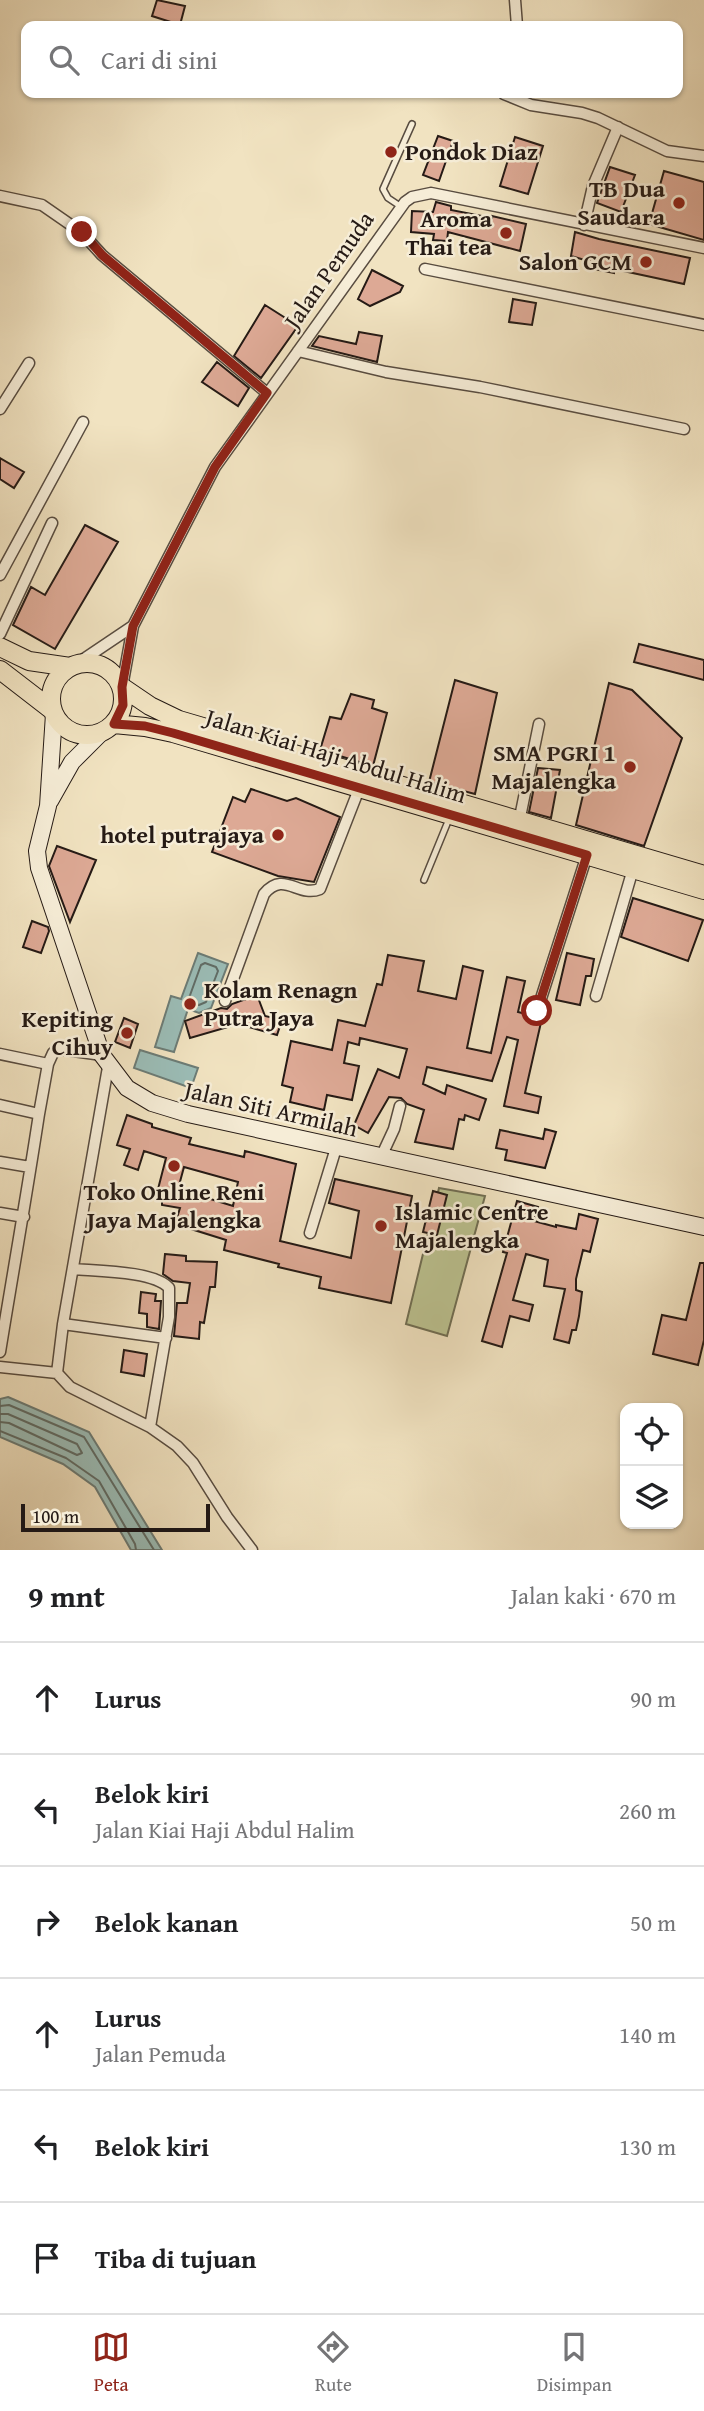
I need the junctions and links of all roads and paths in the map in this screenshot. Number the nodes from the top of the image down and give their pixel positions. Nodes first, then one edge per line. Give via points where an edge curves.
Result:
1 (515, 0) edge
2 (516, 21) edge
3 (514, 98) edge
4 (412, 124) dead end
5 (618, 127) junction
6 (704, 156) edge
7 (0, 196) edge
8 (400, 206) junction
9 (584, 225) junction
10 (704, 248) edge
11 (425, 269) dead end
12 (704, 325) edge
13 (298, 351) junction
14 (29, 363) dead end
15 (267, 393) junction
16 (0, 409) edge
17 (83, 422) dead end
18 (684, 429) dead end
19 (52, 523) dead end
20 (0, 575) edge
21 (133, 626) junction
22 (0, 634) edge
23 (0, 647) edge
24 (74, 665) junction
25 (0, 670) edge
26 (122, 687) junction
27 (53, 712) junction
28 (539, 724) dead end
29 (107, 728) junction
30 (359, 789) junction
31 (48, 806) junction
32 (450, 816) junction
33 (519, 822) junction
34 (587, 855) junction
35 (633, 869) junction
36 (704, 875) edge
37 (424, 880) dead end
38 (704, 890) edge
39 (596, 996) dead end
40 (225, 1001) dead end
41 (537, 1011) dead end
42 (0, 1054) edge
43 (105, 1061) junction
44 (48, 1063) junction
45 (0, 1105) edge
46 (400, 1106) dead end
47 (39, 1114) junction
48 (336, 1148) junction
49 (381, 1157) junction
50 (0, 1162) edge
51 (30, 1167) junction
52 (0, 1213) edge
53 (24, 1217) junction
54 (704, 1227) edge
55 (310, 1233) dead end
56 (74, 1269) junction
57 (63, 1324) junction
58 (166, 1338) junction
59 (0, 1352) edge
60 (0, 1367) edge
61 (57, 1373) junction
62 (150, 1427) junction
63 (252, 1550) edge

1 - 2 street
3 - 5 street via 582,113
4 - 8 lane via 383,189
5 - 6 street via 667,151
5 - 9 street via 593,186
7 - 15 street via 42,205 82,232 102,255
8 - 9 street, Jalan Pemuda via 412,197 431,193
8 - 13 street, Jalan Pemuda
9 - 10 street, Jalan Pemuda
11 - 12 street
13 - 15 street, Jalan Pemuda
13 - 18 street
14 - 16 street
15 - 21 street, Jalan Pemuda via 215,467
17 - 20 street
19 - 22 street
21 - 24 street
21 - 26 street
23 - 24 main road via 29,661
24 - 26 main road via 96,663 112,672
24 - 27 main road via 57,678 51,694
25 - 27 main road
26 - 29 main road via 123,705
26 - 33 main road, Jalan Kiai Haji Abdul Halim via 179,720
27 - 29 main road via 73,733 87,735
27 - 31 main road
28 - 33 street
29 - 30 main road, Jalan Kiai Haji Abdul Halim via 145,726
29 - 31 main road via 72,762
30 - 32 main road, Jalan Kiai Haji Abdul Halim
30 - 40 street via 320,889 308,892 284,883 264,894
31 - 43 main road, Jalan Siti Armilah via 37,851 38,868
32 - 34 main road, Jalan Kiai Haji Abdul Halim
32 - 37 lane
33 - 36 main road, Jalan Kiai Haji Abdul Halim
34 - 35 main road, Jalan Kiai Haji Abdul Halim
34 - 41 street
35 - 38 main road, Jalan Kiai Haji Abdul Halim
35 - 39 street
42 - 44 street
43 - 44 street via 60,1049
43 - 48 main road, Jalan Siti Armilah via 127,1088 152,1103
43 - 56 street
44 - 47 street
45 - 47 street
46 - 49 street
47 - 51 street
48 - 49 main road, Jalan Siti Armilah
48 - 55 street
49 - 54 main road, Jalan Siti Armilah
50 - 51 street
51 - 53 street
52 - 53 street
53 - 59 street
56 - 57 street
56 - 58 street via 164,1283 170,1298
57 - 58 street
57 - 61 street
58 - 62 street
60 - 61 street
61 - 62 street via 70,1387
62 - 63 street via 193,1463

